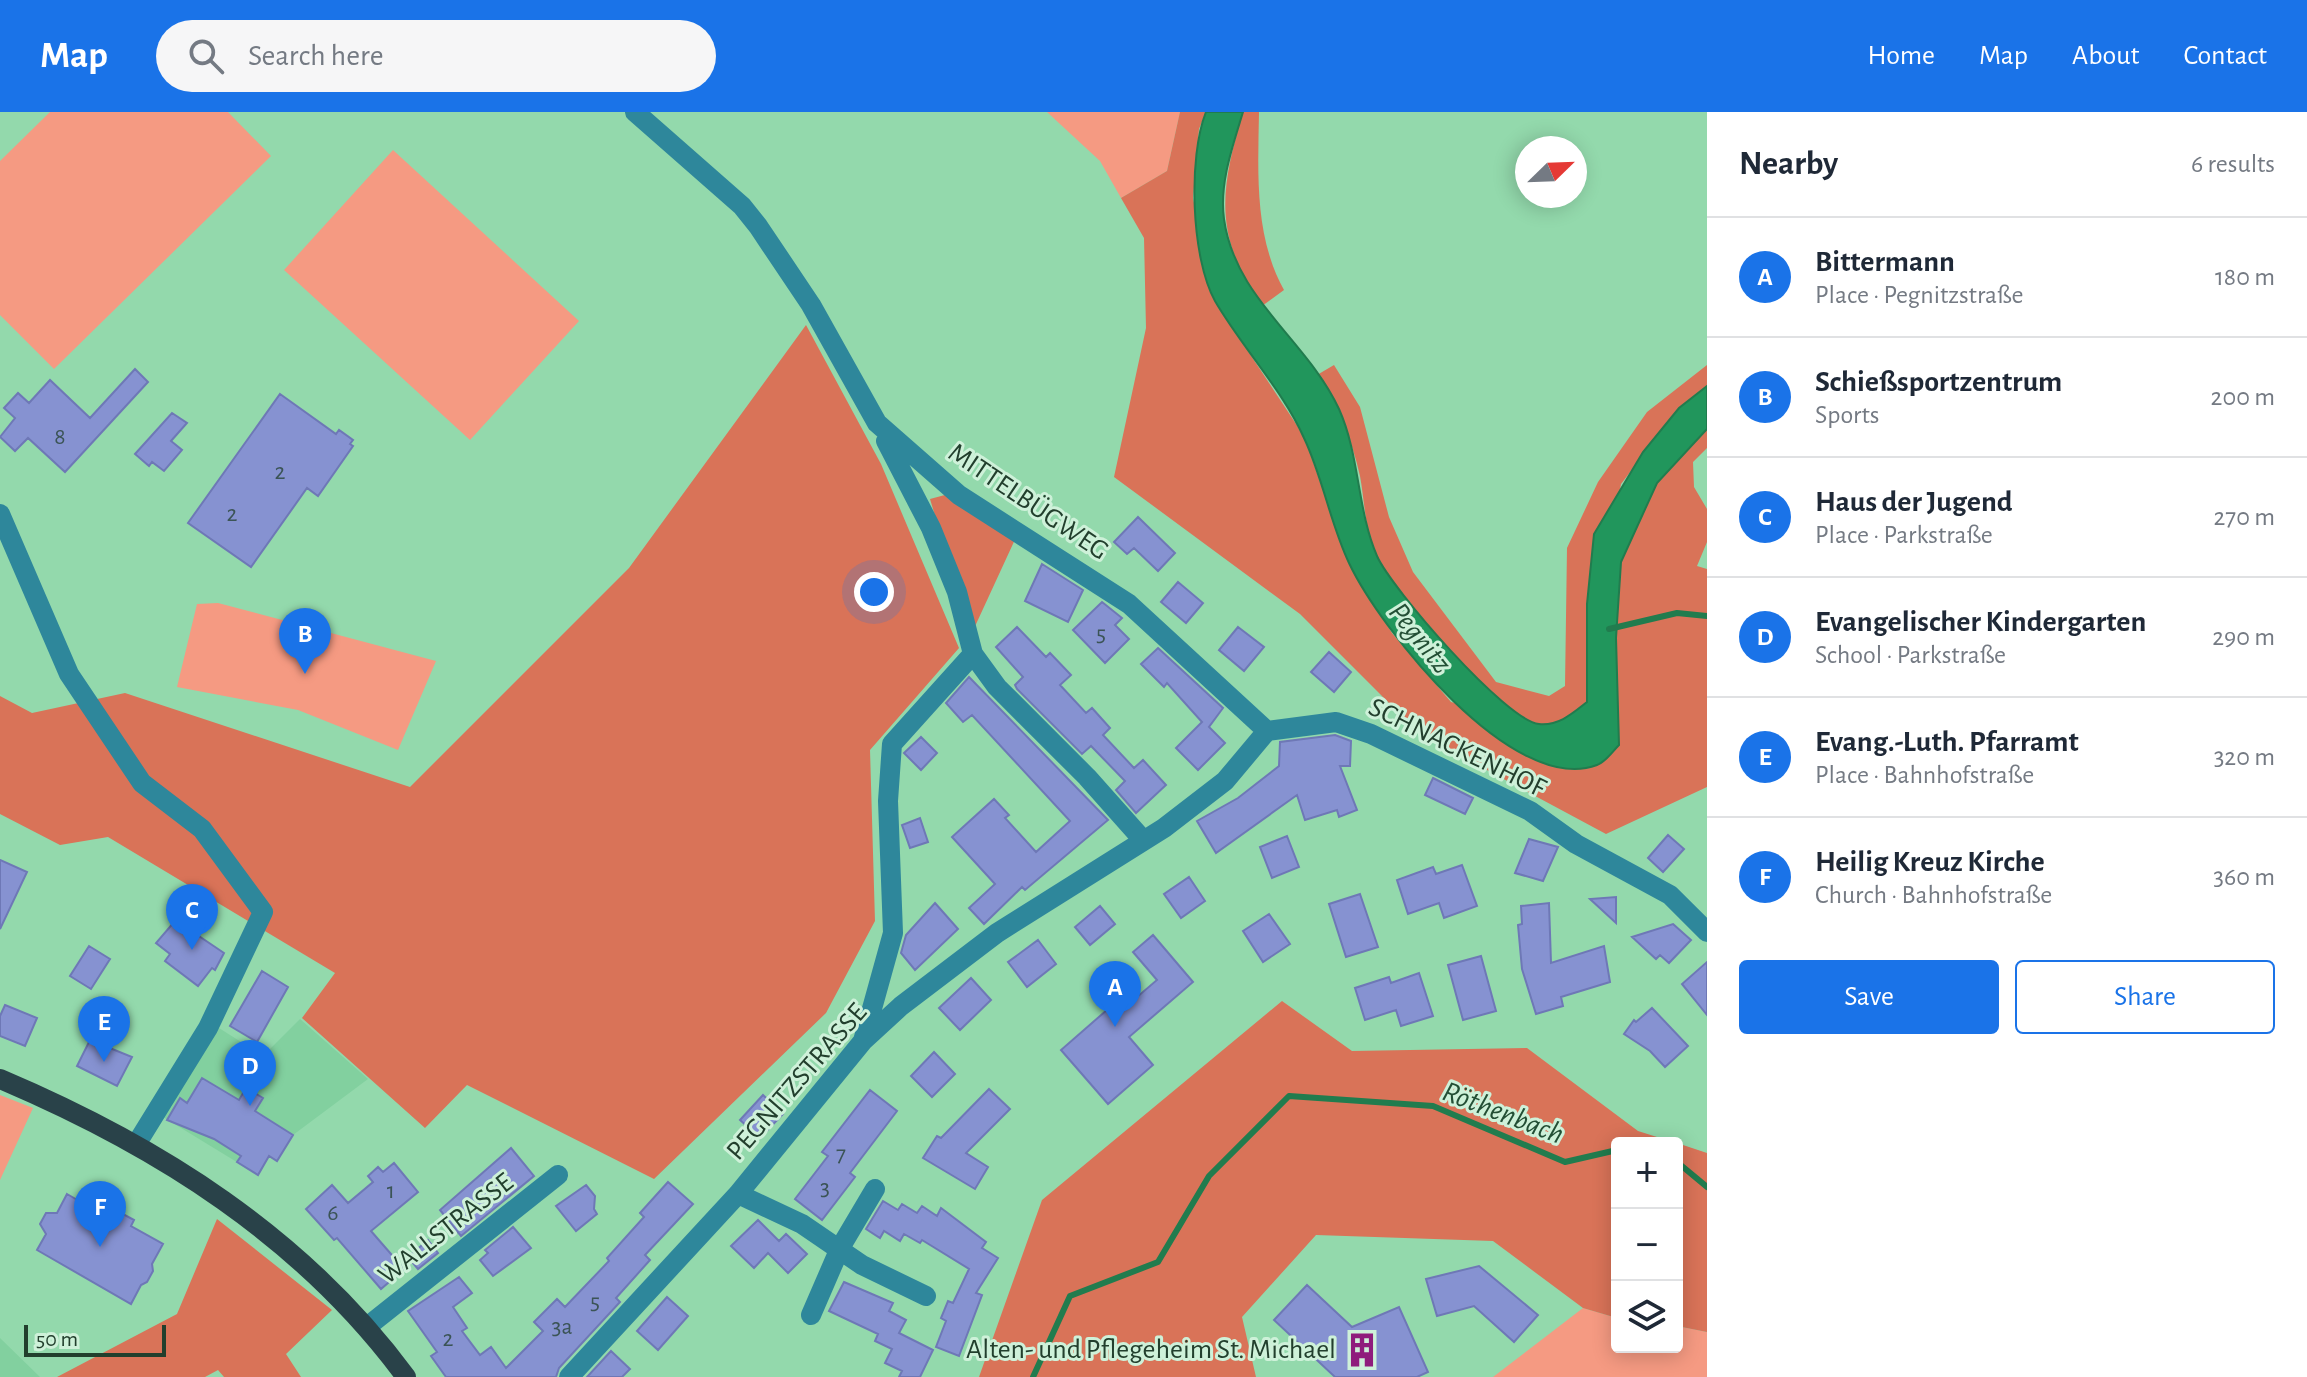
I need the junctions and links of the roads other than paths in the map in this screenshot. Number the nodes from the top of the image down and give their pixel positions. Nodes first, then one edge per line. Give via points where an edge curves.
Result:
1 (635, 112) edge
2 (877, 423) junction
3 (0, 514) edge
4 (973, 654) junction
5 (1267, 731) junction
6 (1143, 840) junction
7 (1707, 932) edge
8 (863, 1041) junction
9 (0, 1079) edge
10 (137, 1143) junction
11 (558, 1175) dead end
12 (875, 1189) dead end
13 (738, 1194) junction
14 (840, 1248) junction
15 (926, 1296) dead end
16 (811, 1315) dead end
17 (368, 1326) junction
18 (406, 1377) edge
19 (569, 1377) edge

1 - 2 street, MITTELBÜGWEG via 758,226 811,305
2 - 4 street via 931,528 957,592
2 - 5 street, MITTELBÜGWEG via 959,495 1129,604
3 - 10 street via 69,674 142,783 202,829 263,912 208,1028
4 - 6 street via 997,687
4 - 8 street via 892,744 888,801 893,933
5 - 6 street via 1225,781
5 - 7 street, SCHNACKENHOF via 1336,722 1371,734 1530,811 1576,844 1670,895
6 - 8 street, PEGNITZSTRASSE via 966,955
8 - 13 street, PEGNITZSTRASSE
9 - 10 main road
10 - 17 main road via 267,1232
11 - 17 street, WALLSTRASSE
12 - 14 street
13 - 14 street
13 - 19 street, PEGNITZSTRASSE
14 - 15 street via 862,1265
14 - 16 street
17 - 18 main road

